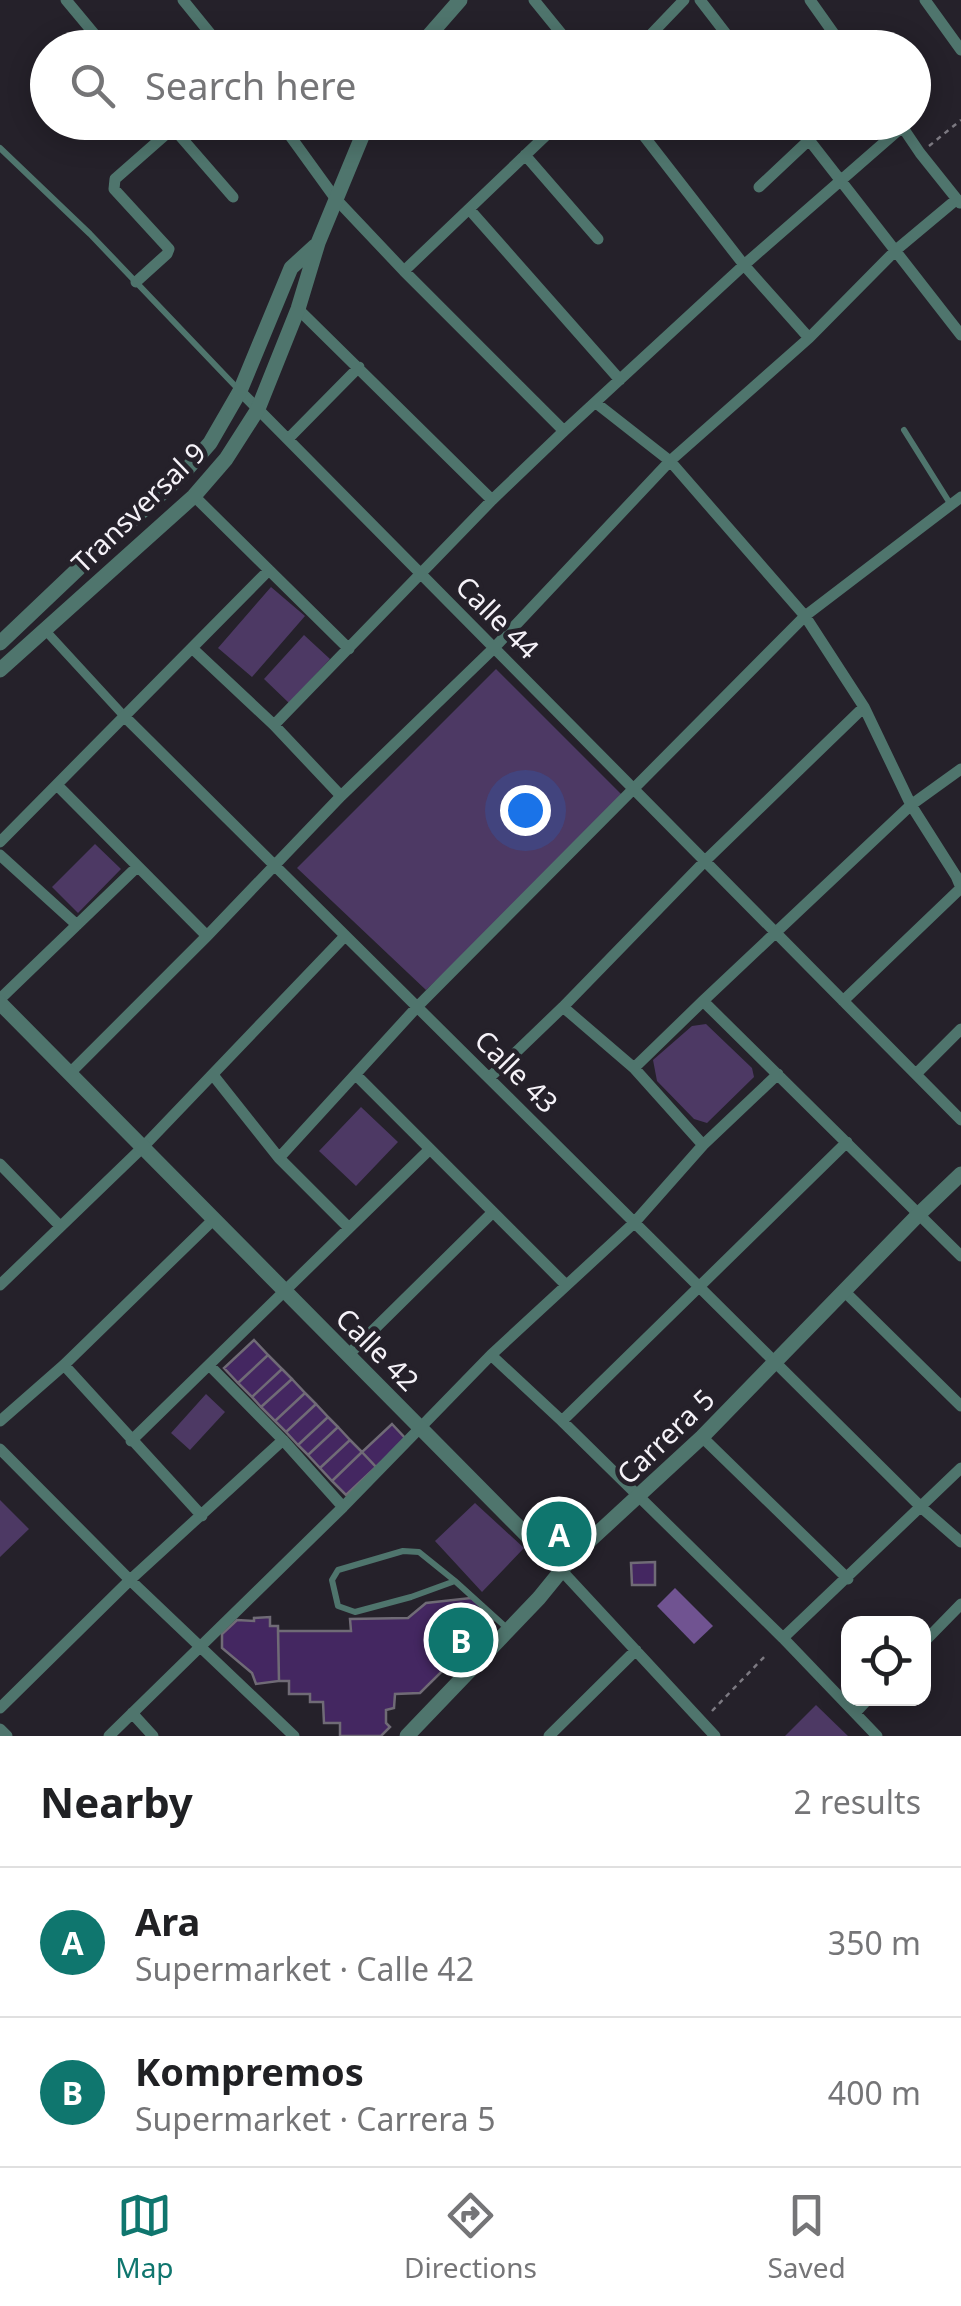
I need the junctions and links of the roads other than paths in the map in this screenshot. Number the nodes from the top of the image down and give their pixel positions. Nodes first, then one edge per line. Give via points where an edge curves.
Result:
1 (66, 0) edge
2 (183, 0) edge
3 (460, 0) edge
4 (534, 0) edge
5 (684, 0) edge
6 (700, 0) edge
7 (810, 0) edge
8 (925, 0) edge
9 (91, 30) edge
10 (207, 30) edge
11 (434, 30) edge
12 (558, 30) edge
13 (655, 30) edge
14 (723, 30) edge
15 (831, 30) edge
16 (961, 50) edge
17 (155, 140) edge
18 (184, 140) edge
19 (293, 140) edge
20 (360, 140) edge
21 (541, 140) edge
22 (647, 140) edge
23 (809, 140) joint
24 (885, 140) edge
25 (911, 140) edge
26 (0, 148) edge
27 (525, 155) junction
28 (842, 180) junction
29 (759, 187) dead end
30 (233, 197) dead end
31 (336, 198) junction
32 (959, 202) edge
33 (469, 209) junction
34 (598, 239) dead end
35 (318, 243) junction
36 (896, 250) junction
37 (744, 265) junction
38 (404, 271) junction
39 (136, 282) junction
40 (298, 309) junction
41 (961, 335) edge
42 (809, 338) junction
43 (359, 367) junction
44 (620, 380) junction
45 (240, 391) junction
46 (596, 403) junction
47 (258, 410) junction
48 (904, 430) dead end
49 (564, 431) junction
50 (288, 439) junction
51 (670, 461) junction
52 (194, 496) junction
53 (492, 500) junction
54 (956, 501) edge
55 (268, 570) junction
56 (421, 574) junction
57 (805, 616) junction
58 (44, 629) junction
59 (0, 643) edge
60 (193, 648) junction
61 (494, 648) junction
62 (349, 649) junction
63 (0, 670) edge
64 (864, 708) junction
65 (125, 717) junction
66 (274, 725) junction
67 (961, 769) edge
68 (56, 784) junction
69 (634, 790) junction
70 (341, 796) junction
71 (911, 805) junction
72 (0, 842) edge
73 (0, 855) edge
74 (705, 861) junction
75 (275, 866) junction
76 (137, 867) junction
77 (960, 881) edge
78 (77, 925) junction
79 (776, 934) junction
80 (207, 936) junction
81 (346, 936) junction
82 (0, 1001) edge
83 (703, 1001) junction
84 (844, 1001) junction
85 (418, 1008) junction
86 (563, 1008) junction
87 (961, 1029) edge
88 (634, 1068) junction
89 (70, 1073) junction
90 (356, 1074) junction
91 (778, 1074) junction
92 (916, 1074) junction
93 (213, 1075) junction
94 (488, 1078) junction
95 (961, 1120) edge
96 (847, 1142) junction
97 (702, 1146) junction
98 (143, 1147) junction
99 (430, 1149) junction
100 (279, 1158) junction
101 (0, 1164) edge
102 (961, 1174) edge
103 (493, 1212) junction
104 (919, 1214) junction
105 (214, 1219) junction
106 (634, 1222) junction
107 (60, 1226) junction
108 (348, 1227) junction
109 (961, 1256) edge
110 (0, 1285) edge
111 (566, 1285) junction
112 (700, 1288) junction
113 (286, 1292) junction
114 (845, 1292) junction
115 (348, 1355) junction
116 (491, 1355) junction
117 (776, 1363) junction
118 (64, 1365) junction
119 (209, 1365) junction
120 (961, 1406) edge
121 (0, 1421) edge
122 (562, 1422) junction
123 (420, 1427) junction
124 (702, 1437) junction
125 (283, 1440) junction
126 (132, 1441) junction
127 (0, 1449) edge
128 (961, 1468) edge
129 (638, 1498) junction
130 (343, 1507) junction
131 (922, 1508) junction
132 (202, 1516) junction
133 (961, 1542) edge
134 (562, 1571) junction
135 (848, 1578) junction
136 (130, 1580) junction
137 (455, 1581) junction
138 (961, 1604) edge
139 (509, 1630) junction
140 (931, 1635) edge
141 (783, 1638) junction
142 (201, 1646) junction
143 (636, 1650) junction
144 (862, 1706) edge
145 (0, 1708) edge
146 (856, 1712) junction
147 (132, 1713) junction
148 (706, 1720) junction
149 (0, 1729) edge
150 (8, 1736) edge
151 (108, 1736) edge
152 (152, 1736) edge
153 (294, 1736) edge
154 (407, 1736) edge
155 (550, 1736) edge
156 (692, 1736) edge
157 (714, 1736) edge
158 (877, 1736) edge

1 - 9 street
2 - 10 street
3 - 11 street
4 - 12 street
5 - 13 street
6 - 14 street
7 - 15 street
8 - 16 street
17 - 39 street via 113,184 169,248
18 - 30 street
19 - 31 street
20 - 31 street, Transversal 9
21 - 27 street
22 - 37 street
23 - 28 street
23 - 29 street
24 - 28 street
25 - 32 street
26 - 39 lane, Calle 44
27 - 33 street
27 - 34 street
28 - 36 street
28 - 37 street
31 - 35 street, Transversal 9
31 - 38 street
32 - 36 street
33 - 38 street
33 - 44 street
35 - 40 street, Transversal 9
35 - 45 street, Transversal 9 via 290,268
36 - 41 street
36 - 42 street
37 - 42 street
37 - 44 street
38 - 49 street
39 - 45 lane, Calle 44
40 - 43 street
40 - 47 street, Transversal 9
42 - 51 street
43 - 50 street
43 - 53 street
44 - 46 street
45 - 47 street, Calle 44
45 - 59 street, Transversal 9 via 210,443 181,476
46 - 49 street
46 - 51 street
47 - 50 street, Calle 44
47 - 52 street, Transversal 9
48 - 54 lane
49 - 53 street
50 - 56 street, Calle 44
51 - 57 street
51 - 61 street
52 - 55 street
52 - 58 street, Transversal 9
53 - 56 street
54 - 57 street
55 - 60 street
55 - 62 street
56 - 61 street, Calle 44
56 - 62 street
57 - 64 street
57 - 69 street
58 - 63 street, Transversal 9
58 - 65 street, Calle 43
60 - 65 street
60 - 66 street
61 - 69 street, Calle 44
61 - 70 street
62 - 66 street
64 - 71 street
64 - 74 street
65 - 68 street
65 - 75 street, Calle 43
66 - 70 street
67 - 71 street
68 - 72 street
68 - 76 street
69 - 74 street, Calle 44
69 - 85 street
70 - 75 street
71 - 77 street
71 - 79 street
73 - 78 street
74 - 79 street, Calle 44
74 - 86 street
75 - 80 street
75 - 81 street, Calle 43
76 - 78 street
76 - 80 street
77 - 84 street
78 - 82 street
79 - 83 street
79 - 84 street, Calle 44
80 - 89 street
81 - 85 street, Calle 43
81 - 93 street
82 - 89 street, Calle 42
83 - 88 street
83 - 91 street
84 - 92 street, Calle 44
85 - 90 street
85 - 94 street, Calle 43
86 - 88 street
86 - 94 street
87 - 92 street
88 - 97 street
89 - 98 street, Calle 42
90 - 99 street
90 - 100 street
91 - 96 street
91 - 97 street
92 - 95 street, Calle 44
93 - 98 street
93 - 100 street
94 - 106 street, Calle 43
96 - 104 street
96 - 112 street
97 - 106 street
98 - 105 street, Calle 42
98 - 107 street
99 - 103 street
99 - 108 street
100 - 108 street
101 - 107 street
102 - 104 street, Carrera 5
103 - 111 street
103 - 115 street
104 - 109 street
104 - 114 street, Carrera 5
105 - 113 street, Calle 42
105 - 118 street
106 - 111 street
106 - 112 street, Calle 43
107 - 110 street
108 - 113 street
111 - 116 street
112 - 117 street, Calle 43
112 - 122 street
113 - 115 street, Calle 42
113 - 119 street
114 - 117 street, Carrera 5
114 - 120 street
115 - 123 street, Calle 42
116 - 122 street
116 - 123 street
117 - 124 street, Carrera 5
117 - 131 street, Calle 43
118 - 121 street
118 - 126 street
119 - 125 street
119 - 126 street
122 - 129 street
123 - 130 street
123 - 134 street, Calle 42
124 - 129 street, Carrera 5
124 - 135 street
125 - 130 street
125 - 132 street
126 - 132 street
127 - 136 street
128 - 131 street
129 - 134 street, Carrera 5
129 - 141 street
130 - 142 street
131 - 133 street, Calle 43
131 - 135 street
132 - 136 street
134 - 139 street, Carrera 5
134 - 143 street, Calle 42
135 - 141 street
136 - 142 street
136 - 145 street
137 - 137 lane via 354,1612 338,1606 332,1580 338,1570 410,1550
137 - 139 lane
138 - 140 street
139 - 154 street, Carrera 5
141 - 146 street
142 - 147 street
142 - 153 street
143 - 148 street, Calle 42
143 - 155 street
144 - 146 street
146 - 158 street
147 - 151 street
147 - 152 street
148 - 156 street
148 - 157 street, Calle 42
149 - 150 street

